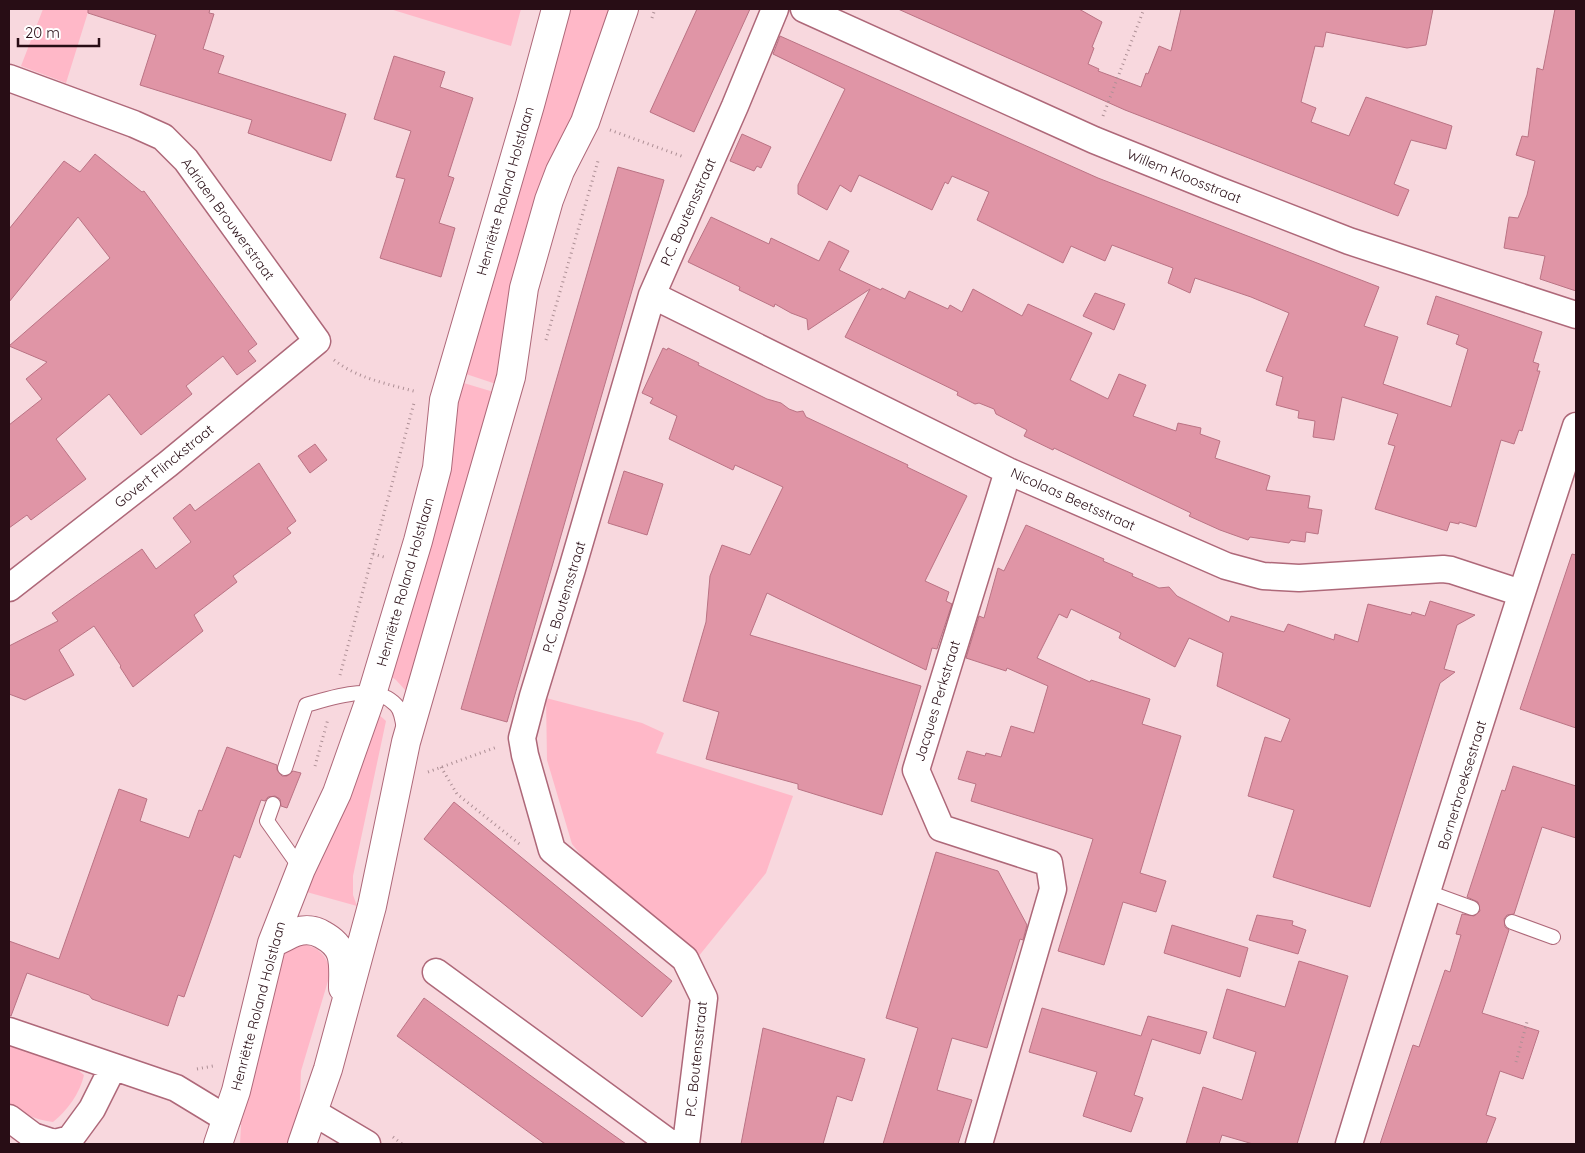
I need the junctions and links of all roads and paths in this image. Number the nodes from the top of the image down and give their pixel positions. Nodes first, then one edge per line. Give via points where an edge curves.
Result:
1 (556, 9) edge
2 (624, 9) edge
3 (775, 9) edge
4 (804, 9) edge
5 (1144, 9) edge
6 (9, 78) edge
7 (607, 129) dead end
8 (1094, 140) junction
9 (708, 166) junction
10 (652, 295) junction
11 (1576, 315) edge
12 (317, 341) junction
13 (420, 383) dead end
14 (417, 392) junction
15 (1576, 426) edge
16 (1008, 471) junction
17 (373, 554) junction
18 (388, 558) dead end
19 (9, 588) edge
20 (1521, 593) junction
21 (372, 694) junction
22 (334, 696) junction
23 (522, 738) junction
24 (406, 742) junction
25 (285, 768) dead end
26 (314, 769) dead end
27 (423, 774) dead end
28 (273, 804) dead end
29 (301, 869) junction
30 (1428, 892) junction
31 (1472, 908) dead end
32 (1512, 922) dead end
33 (1553, 937) dead end
34 (272, 943) junction
35 (436, 972) dead end
36 (343, 1015) junction
37 (1528, 1022) dead end
38 (9, 1031) edge
39 (1516, 1062) dead end
40 (218, 1066) dead end
41 (113, 1067) junction
42 (176, 1088) junction
43 (208, 1090) junction
44 (236, 1091) junction
45 (313, 1112) junction
46 (9, 1118) edge
47 (227, 1119) junction
48 (218, 1144) edge
49 (302, 1144) edge
50 (367, 1144) edge
51 (671, 1144) edge
52 (686, 1144) edge
53 (979, 1144) edge
54 (1349, 1144) edge

1 - 21 main road, Henriëtte Roland Holstlaan via 444,400 437,468
2 - 24 main road via 585,122 549,200 524,288 511,378
3 - 9 street, P.C. Boutensstraat
4 - 8 street, Willem Kloosstraat
5 - 8 path
6 - 12 street, Adriaen Brouwerstraat via 163,137 186,160
7 - 9 path
8 - 11 street, Willem Kloosstraat via 1349,241
9 - 10 street, P.C. Boutensstraat
10 - 16 street, Nicolaas Beetsstraat
10 - 23 street, P.C. Boutensstraat
12 - 14 path via 327,354 349,370 365,378
12 - 19 street, Govert Flinckstraat via 168,464
13 - 14 path
14 - 17 path
15 - 20 street, Bornerbroeksestraat
16 - 20 street, Nicolaas Beetsstraat via 1226,566 1264,576 1299,578 1443,569
16 - 53 street, Jacques Perkstraat via 916,770 941,828 1049,863 1053,889
17 - 18 path
17 - 22 path
20 - 30 street, Bornerbroeksestraat
21 - 22 lane via 356,692
21 - 24 lane via 397,706
21 - 29 main road, Henriëtte Roland Holstlaan via 337,793
22 - 25 lane via 306,705
22 - 26 path
23 - 27 path
23 - 52 street, P.C. Boutensstraat via 552,850 685,959 704,998
24 - 36 main road via 372,906
28 - 29 lane via 267,821
29 - 34 main road, Henriëtte Roland Holstlaan
30 - 31 lane
30 - 54 street, Bornerbroeksestraat
32 - 33 lane
34 - 36 main road via 306,930 319,932 334,941 342,954
34 - 44 main road, Henriëtte Roland Holstlaan
35 - 51 street
36 - 45 main road
37 - 39 path
38 - 41 street
40 - 43 path, Henriëtte Roland Holstlaan
41 - 42 street
41 - 46 street via 92,1109 70,1139 54,1143 33,1136
42 - 43 street
42 - 47 street
43 - 44 street
44 - 47 main road, Henriëtte Roland Holstlaan
45 - 49 main road
45 - 50 street
47 - 48 main road, Henriëtte Roland Holstlaan

